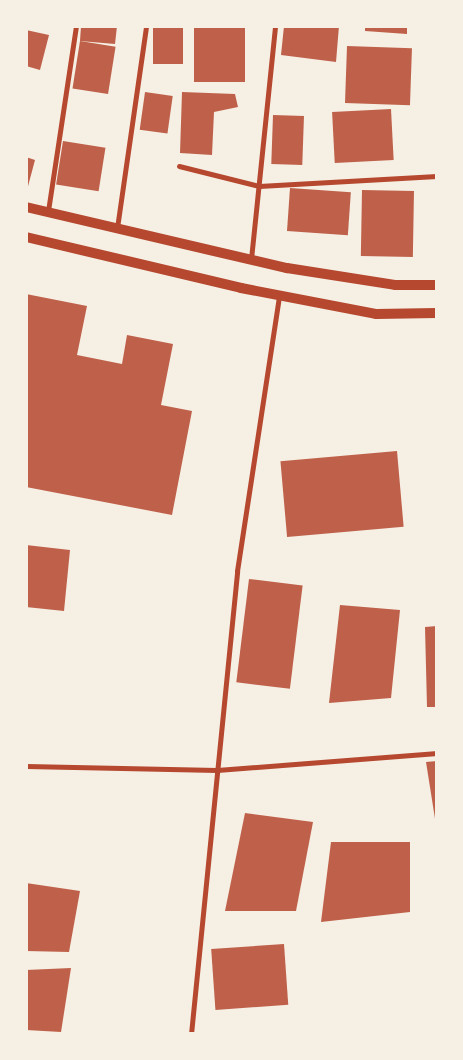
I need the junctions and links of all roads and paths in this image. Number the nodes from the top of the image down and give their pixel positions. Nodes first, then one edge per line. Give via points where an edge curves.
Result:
1 (76, 26) edge
2 (146, 26) edge
3 (275, 26) edge
4 (179, 166) dead end
5 (437, 176) edge
6 (259, 186) junction
7 (26, 207) edge
8 (48, 211) junction
9 (117, 228) junction
10 (26, 237) edge
11 (251, 260) junction
12 (437, 285) edge
13 (279, 295) junction
14 (437, 312) edge
15 (437, 753) edge
16 (26, 766) edge
17 (217, 770) junction
18 (191, 1034) edge

1 - 8 street
2 - 9 street
3 - 6 street
4 - 6 street
5 - 6 street
6 - 11 street
7 - 8 main road
8 - 9 main road
9 - 11 main road
10 - 13 main road
11 - 12 main road via 395,285
13 - 14 main road via 376,314
13 - 17 street via 237,570
15 - 17 street
16 - 17 street
17 - 18 street

